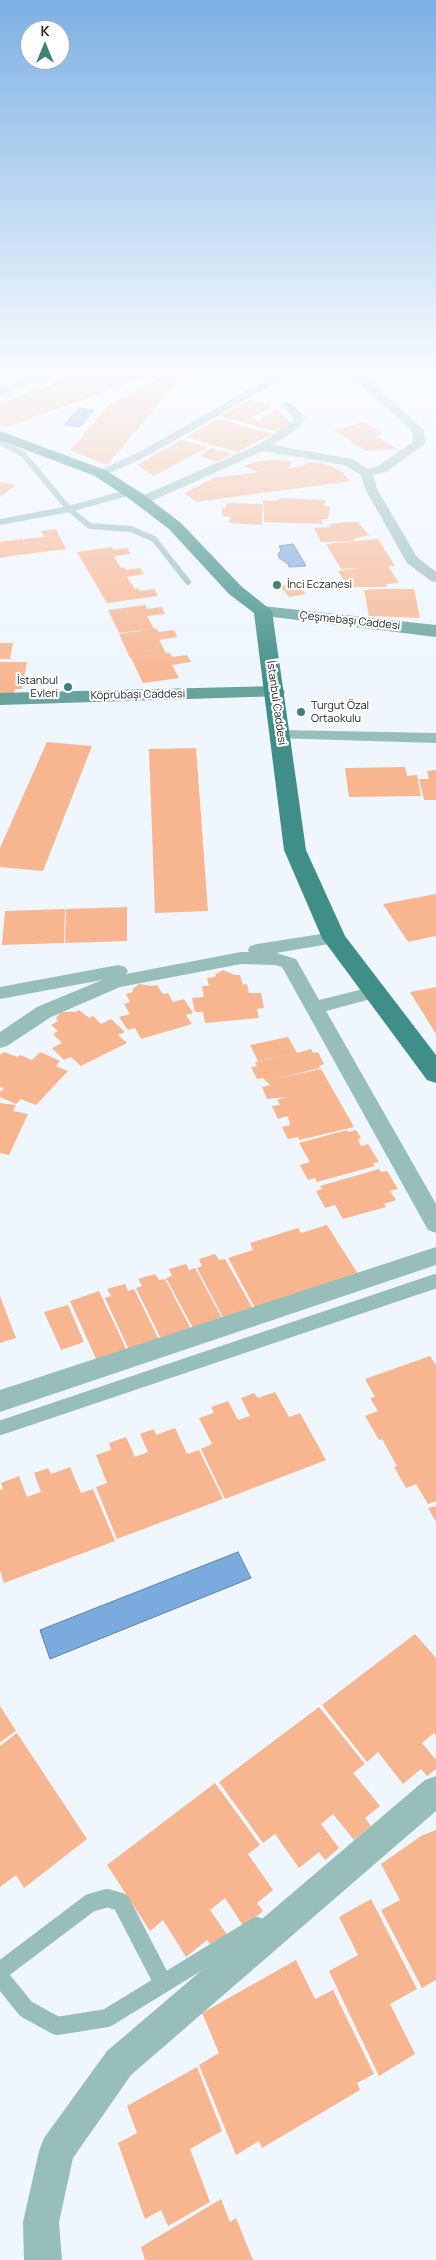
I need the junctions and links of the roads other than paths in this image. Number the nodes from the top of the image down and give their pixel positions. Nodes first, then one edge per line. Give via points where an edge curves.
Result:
1 (41, 476) edge
2 (105, 476) edge
3 (187, 476) edge
4 (367, 476) edge
5 (135, 497) junction
6 (69, 509) junction
7 (0, 522) edge
8 (436, 578) edge
9 (188, 582) dead end
10 (263, 612) junction
11 (436, 631) edge
12 (275, 692) junction
13 (0, 699) edge
14 (280, 735) junction
15 (436, 738) edge
16 (334, 938) junction
17 (0, 992) edge
18 (375, 992) junction
19 (316, 1008) junction
20 (0, 1041) edge
21 (436, 1074) edge
22 (436, 1224) edge
23 (436, 1256) edge
24 (436, 1281) edge
25 (0, 1401) edge
26 (0, 1428) edge
27 (436, 1775) edge
28 (436, 1791) edge
29 (0, 1971) edge
30 (0, 1978) edge
31 (163, 1983) junction
32 (43, 2260) edge

1 - 6 lane
2 - 5 main road
3 - 5 street
4 - 8 street via 412,560
5 - 6 lane
5 - 10 main road via 175,526 235,590
6 - 7 lane
6 - 9 lane via 90,526 121,527 148,535
10 - 11 street, Çeşmebaşı Caddesi
10 - 12 main road, İstanbul Caddesi
12 - 13 street, Köprübaşı Caddesi
12 - 14 main road, İstanbul Caddesi
14 - 15 street
14 - 16 main road, İstanbul Caddesi via 296,850
16 - 17 street
16 - 18 main road, İstanbul Caddesi
18 - 19 street
18 - 21 main road, İstanbul Caddesi
19 - 20 street via 289,963 277,959 241,958 115,982 44,1012
19 - 22 street
23 - 25 street
24 - 26 lane
27 - 31 lane via 257,1926
28 - 32 street via 119,2063 57,2151 41,2222
29 - 31 lane via 90,1903 107,1898 121,1902
30 - 31 lane via 26,2009 57,2026 107,2018

